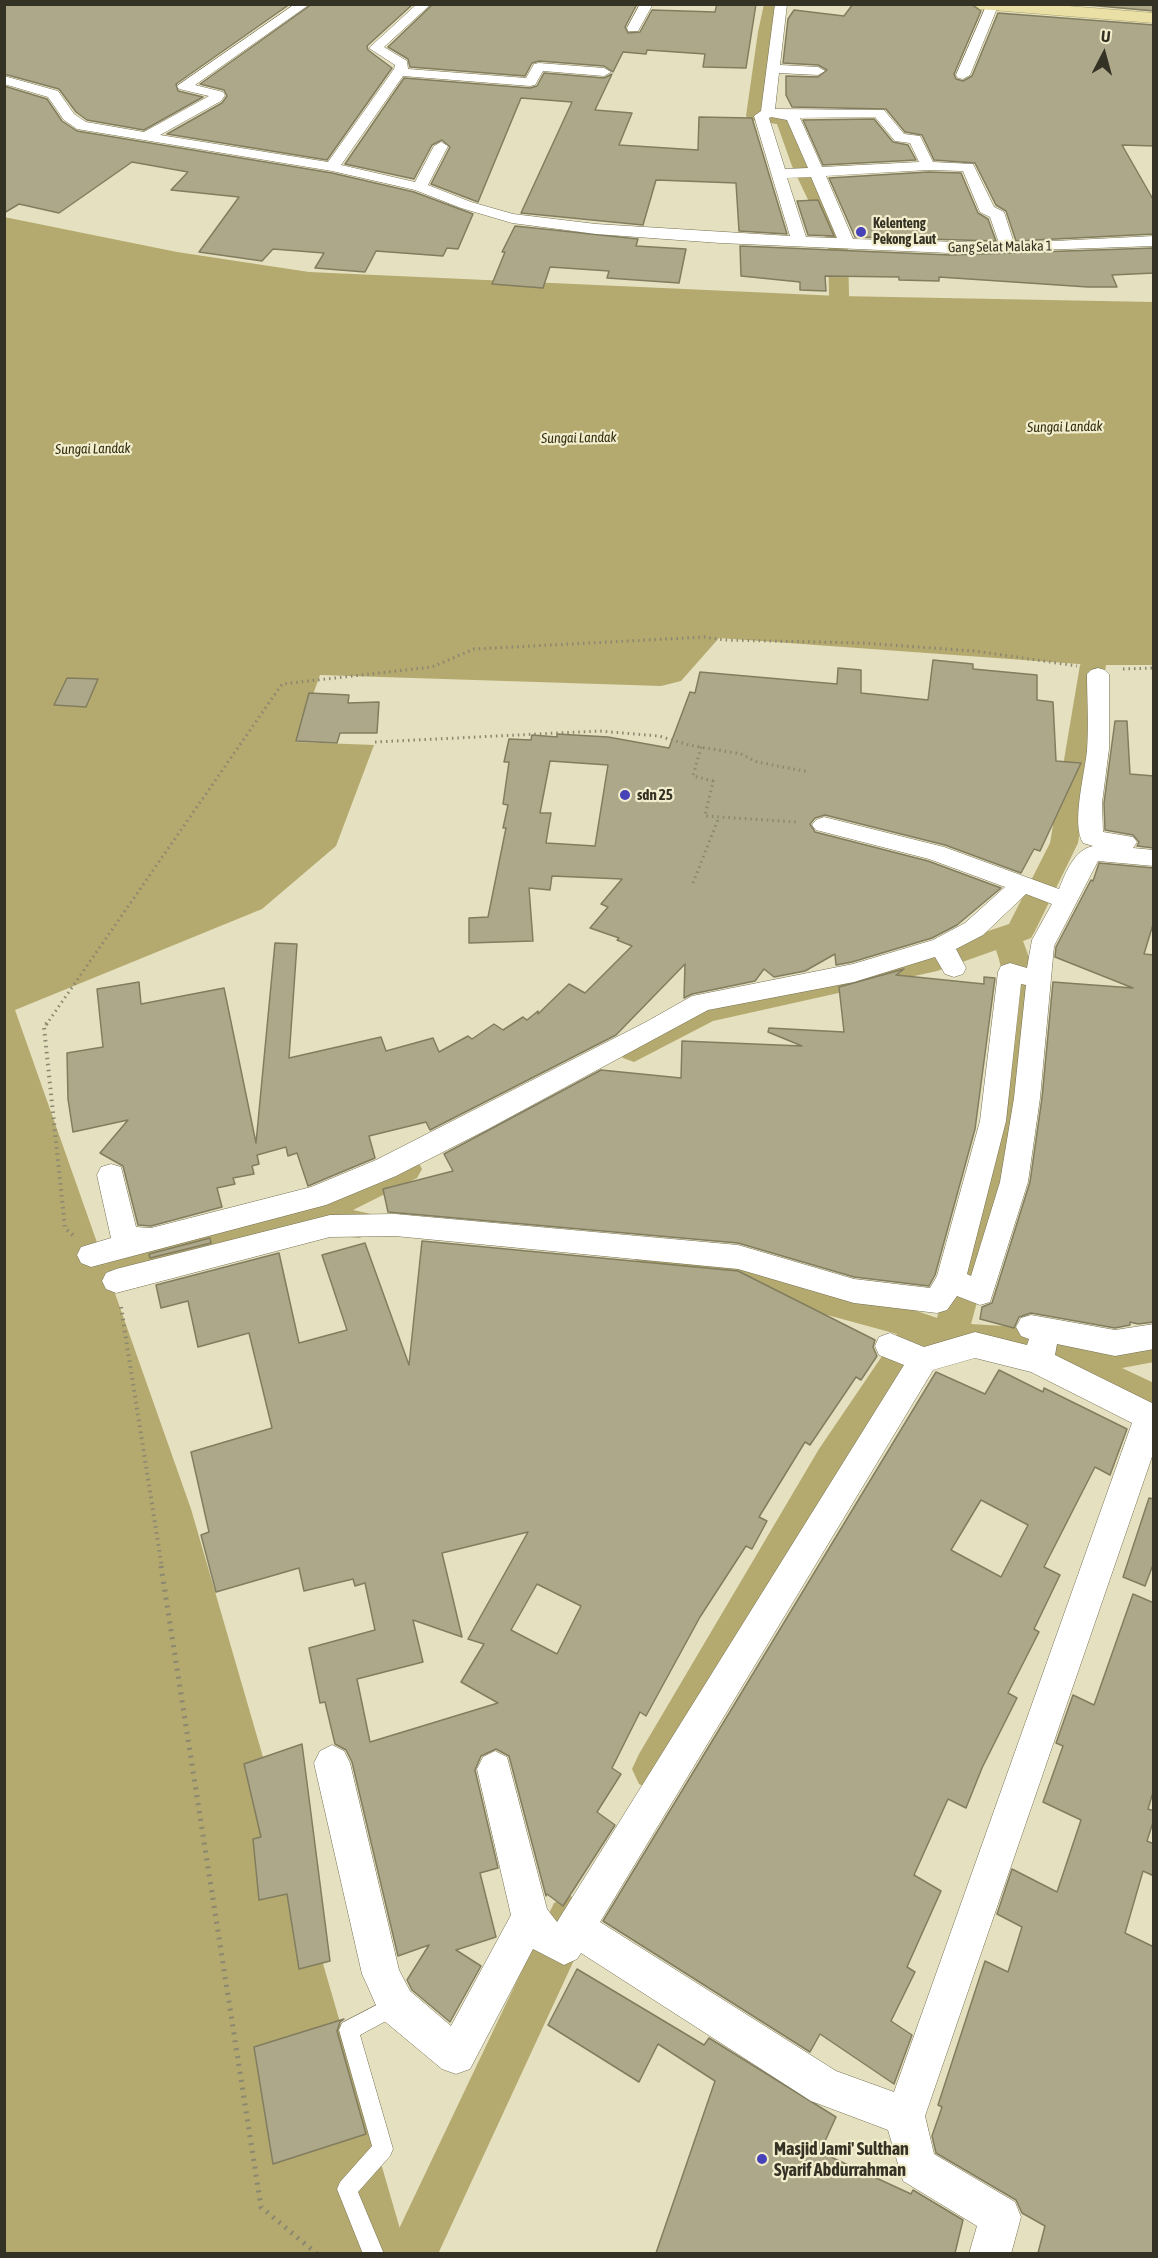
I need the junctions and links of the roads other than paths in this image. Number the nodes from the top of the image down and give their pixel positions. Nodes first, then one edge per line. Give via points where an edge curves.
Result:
1 (304, 4) edge
2 (425, 4) edge
3 (647, 4) edge
4 (781, 4) edge
5 (986, 5) edge
6 (1154, 18) edge
7 (633, 28) dead end
8 (773, 69) junction
9 (818, 71) dead end
10 (399, 72) junction
11 (604, 72) dead end
12 (963, 75) dead end
13 (4, 80) edge
14 (770, 113) junction
15 (788, 114) junction
16 (145, 136) junction
17 (441, 146) dead end
18 (928, 166) junction
19 (332, 167) junction
20 (816, 173) junction
21 (779, 174) junction
22 (420, 187) junction
23 (799, 241) junction
24 (1154, 241) edge
25 (847, 243) junction
26 (1008, 248) junction
27 (1098, 674) dead end
28 (824, 825) road end
29 (1154, 845) edge
30 (1091, 846) junction
31 (1154, 858) edge
32 (1022, 884) junction
33 (1066, 900) junction
34 (1039, 980) junction
35 (993, 1121) junction
36 (1022, 1128) junction
37 (111, 1174) dead end
38 (150, 1239) junction
39 (91, 1255) dead end
40 (951, 1280) junction
41 (116, 1281) dead end
42 (1154, 1336) edge
43 (1038, 1339) junction
44 (890, 1346) dead end
45 (923, 1360) junction
46 (1152, 1418) edge
47 (332, 1763) dead end
48 (495, 1769) dead end
49 (553, 1931) junction
50 (396, 2006) junction
51 (905, 2116) junction
52 (374, 2253) edge
53 (990, 2253) edge

1 - 16 street via 184,86 216,94 216,98
2 - 10 street via 376,48 399,60
3 - 7 street
4 - 8 street
5 - 6 highway
5 - 12 street
8 - 9 street
8 - 14 street
10 - 11 street via 528,82 539,67
10 - 19 street
13 - 16 street, Gang Selat Malaka 1 via 53,94 69,117 82,126
14 - 15 street
14 - 21 street via 761,116
15 - 18 street via 879,113 900,138 915,139
15 - 20 street via 793,117
16 - 19 street, Gang Selat Malaka 1
17 - 22 street
18 - 20 street
18 - 26 street via 968,167 988,212 996,212
19 - 22 street, Gang Selat Malaka 1
20 - 21 street
20 - 25 street
21 - 23 street
22 - 23 street, Gang Selat Malaka 1 via 474,207 538,222 657,235
23 - 25 street, Gang Selat Malaka 1
24 - 26 street, Gang Selat Malaka 1
25 - 26 street, Gang Selat Malaka 1
27 - 30 street via 1098,748 1091,803
28 - 32 street via 936,853
29 - 30 street
30 - 31 street via 1106,852
30 - 33 street
32 - 33 street
32 - 38 street via 948,957 701,1002 386,1167 316,1197
33 - 34 street via 1047,929
34 - 35 street via 1010,972
34 - 36 street
35 - 36 street
35 - 40 street
36 - 40 street via 1014,1182 979,1293
37 - 38 street via 124,1238
38 - 39 street
40 - 41 street via 937,1301 854,1291 738,1257 698,1251 395,1225 330,1226
42 - 43 street via 1115,1343
43 - 45 street via 975,1345
43 - 46 street
44 - 45 street
45 - 49 street
46 - 51 street
47 - 50 street via 381,1974
48 - 49 street
49 - 50 street via 456,2055
49 - 51 street via 825,2087
50 - 52 lane via 349,2030 383,2150 347,2189
51 - 53 street via 917,2167 1000,2217

